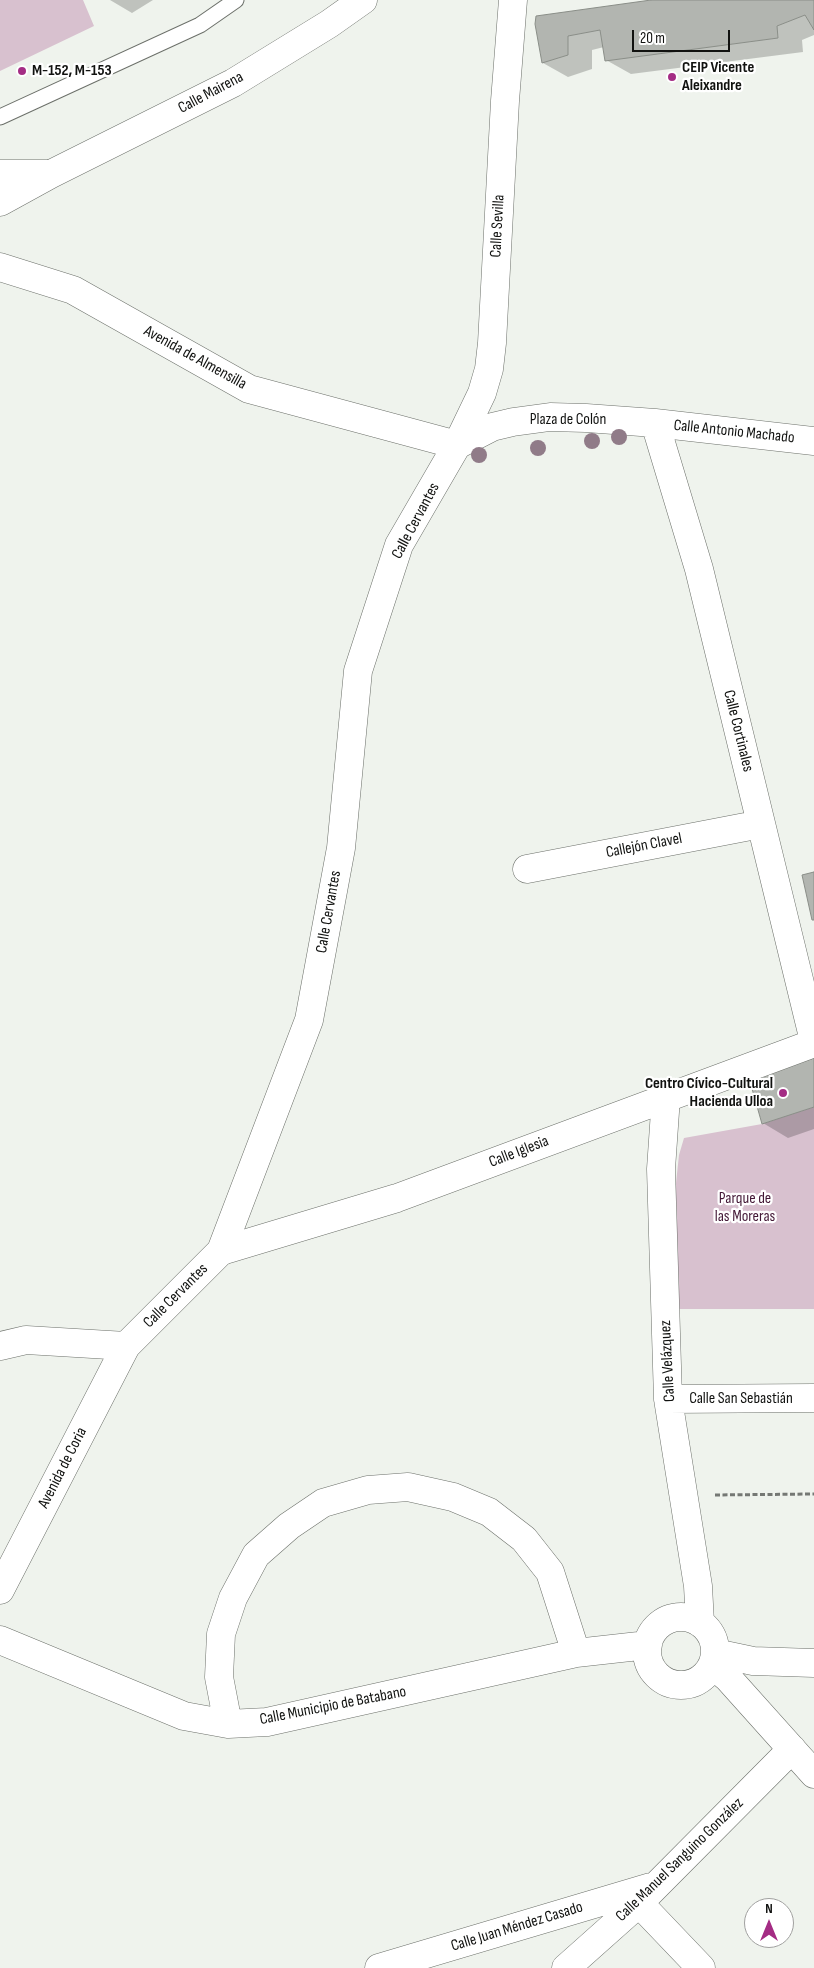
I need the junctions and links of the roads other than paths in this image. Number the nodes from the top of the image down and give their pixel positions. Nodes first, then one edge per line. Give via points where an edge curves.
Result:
1 (236, 0) edge
2 (363, 0) edge
3 (512, 0) edge
4 (0, 117) edge
5 (0, 174) edge
6 (51, 174) junction
7 (0, 202) edge
8 (0, 267) edge
9 (655, 423) junction
10 (814, 441) edge
11 (457, 445) junction
12 (761, 824) junction
13 (527, 869) dead end
14 (814, 1042) edge
15 (666, 1097) junction
16 (221, 1252) junction
17 (0, 1346) edge
18 (126, 1346) junction
19 (814, 1398) edge
20 (668, 1399) junction
21 (0, 1590) edge
22 (700, 1623) junction
23 (0, 1640) edge
24 (648, 1644) junction
25 (576, 1653) junction
26 (714, 1659) junction
27 (814, 1663) edge
28 (228, 1724) junction
29 (792, 1750) junction
30 (814, 1774) edge
31 (647, 1894) junction
32 (389, 1967) edge
33 (566, 1968) edge
34 (701, 1968) edge

1 - 4 lane via 200,25
2 - 6 street, Calle Mairena via 232,83
3 - 11 street, Calle Sevilla via 489,369 482,393
5 - 6 street, Calle Mairena
6 - 7 street, Calle Mairena
8 - 11 street, Avenida de Almensilla via 73,290 250,389
9 - 10 street, Calle Antonio Machado
9 - 11 street, Plaza de Colón via 578,418 530,419 492,427
9 - 12 street, Calle Cortinales via 699,569
11 - 16 street, Calle Cervantes via 399,545 358,671 341,848 309,1020
12 - 13 street, Callejón Clavel
12 - 14 street, Calle Cortinales
14 - 15 street, Calle Iglesia
15 - 16 street, Calle Iglesia via 397,1198
15 - 20 street, Calle Velázquez via 661,1169
16 - 18 street, Calle Cervantes
17 - 18 street via 26,1340
18 - 21 street, Avenida de Coria
19 - 20 street, Calle San Sebastián
20 - 22 street, Calle Velázquez via 698,1586
22 - 24 street via 689,1618 668,1620 658,1626
22 - 26 street via 714,1642
23 - 28 street, Calle Municipio de Batabano via 184,1716
24 - 25 street, Calle Municipio de Batabano
24 - 26 street via 650,1666 665,1681 675,1685 697,1682
25 - 28 street, Calle Municipio de Batabano via 267,1722
25 - 28 street via 550,1572 524,1538 489,1512 453,1497 408,1487 368,1490 323,1503 288,1526 256,1555 233,1598 221,1634 219,1677
26 - 27 street
26 - 29 street
29 - 30 street
29 - 31 street, Calle Manuel Sanguino González
31 - 32 street, Calle Juan Méndez Casado
31 - 33 street, Calle Manuel Sanguino González
31 - 34 street

